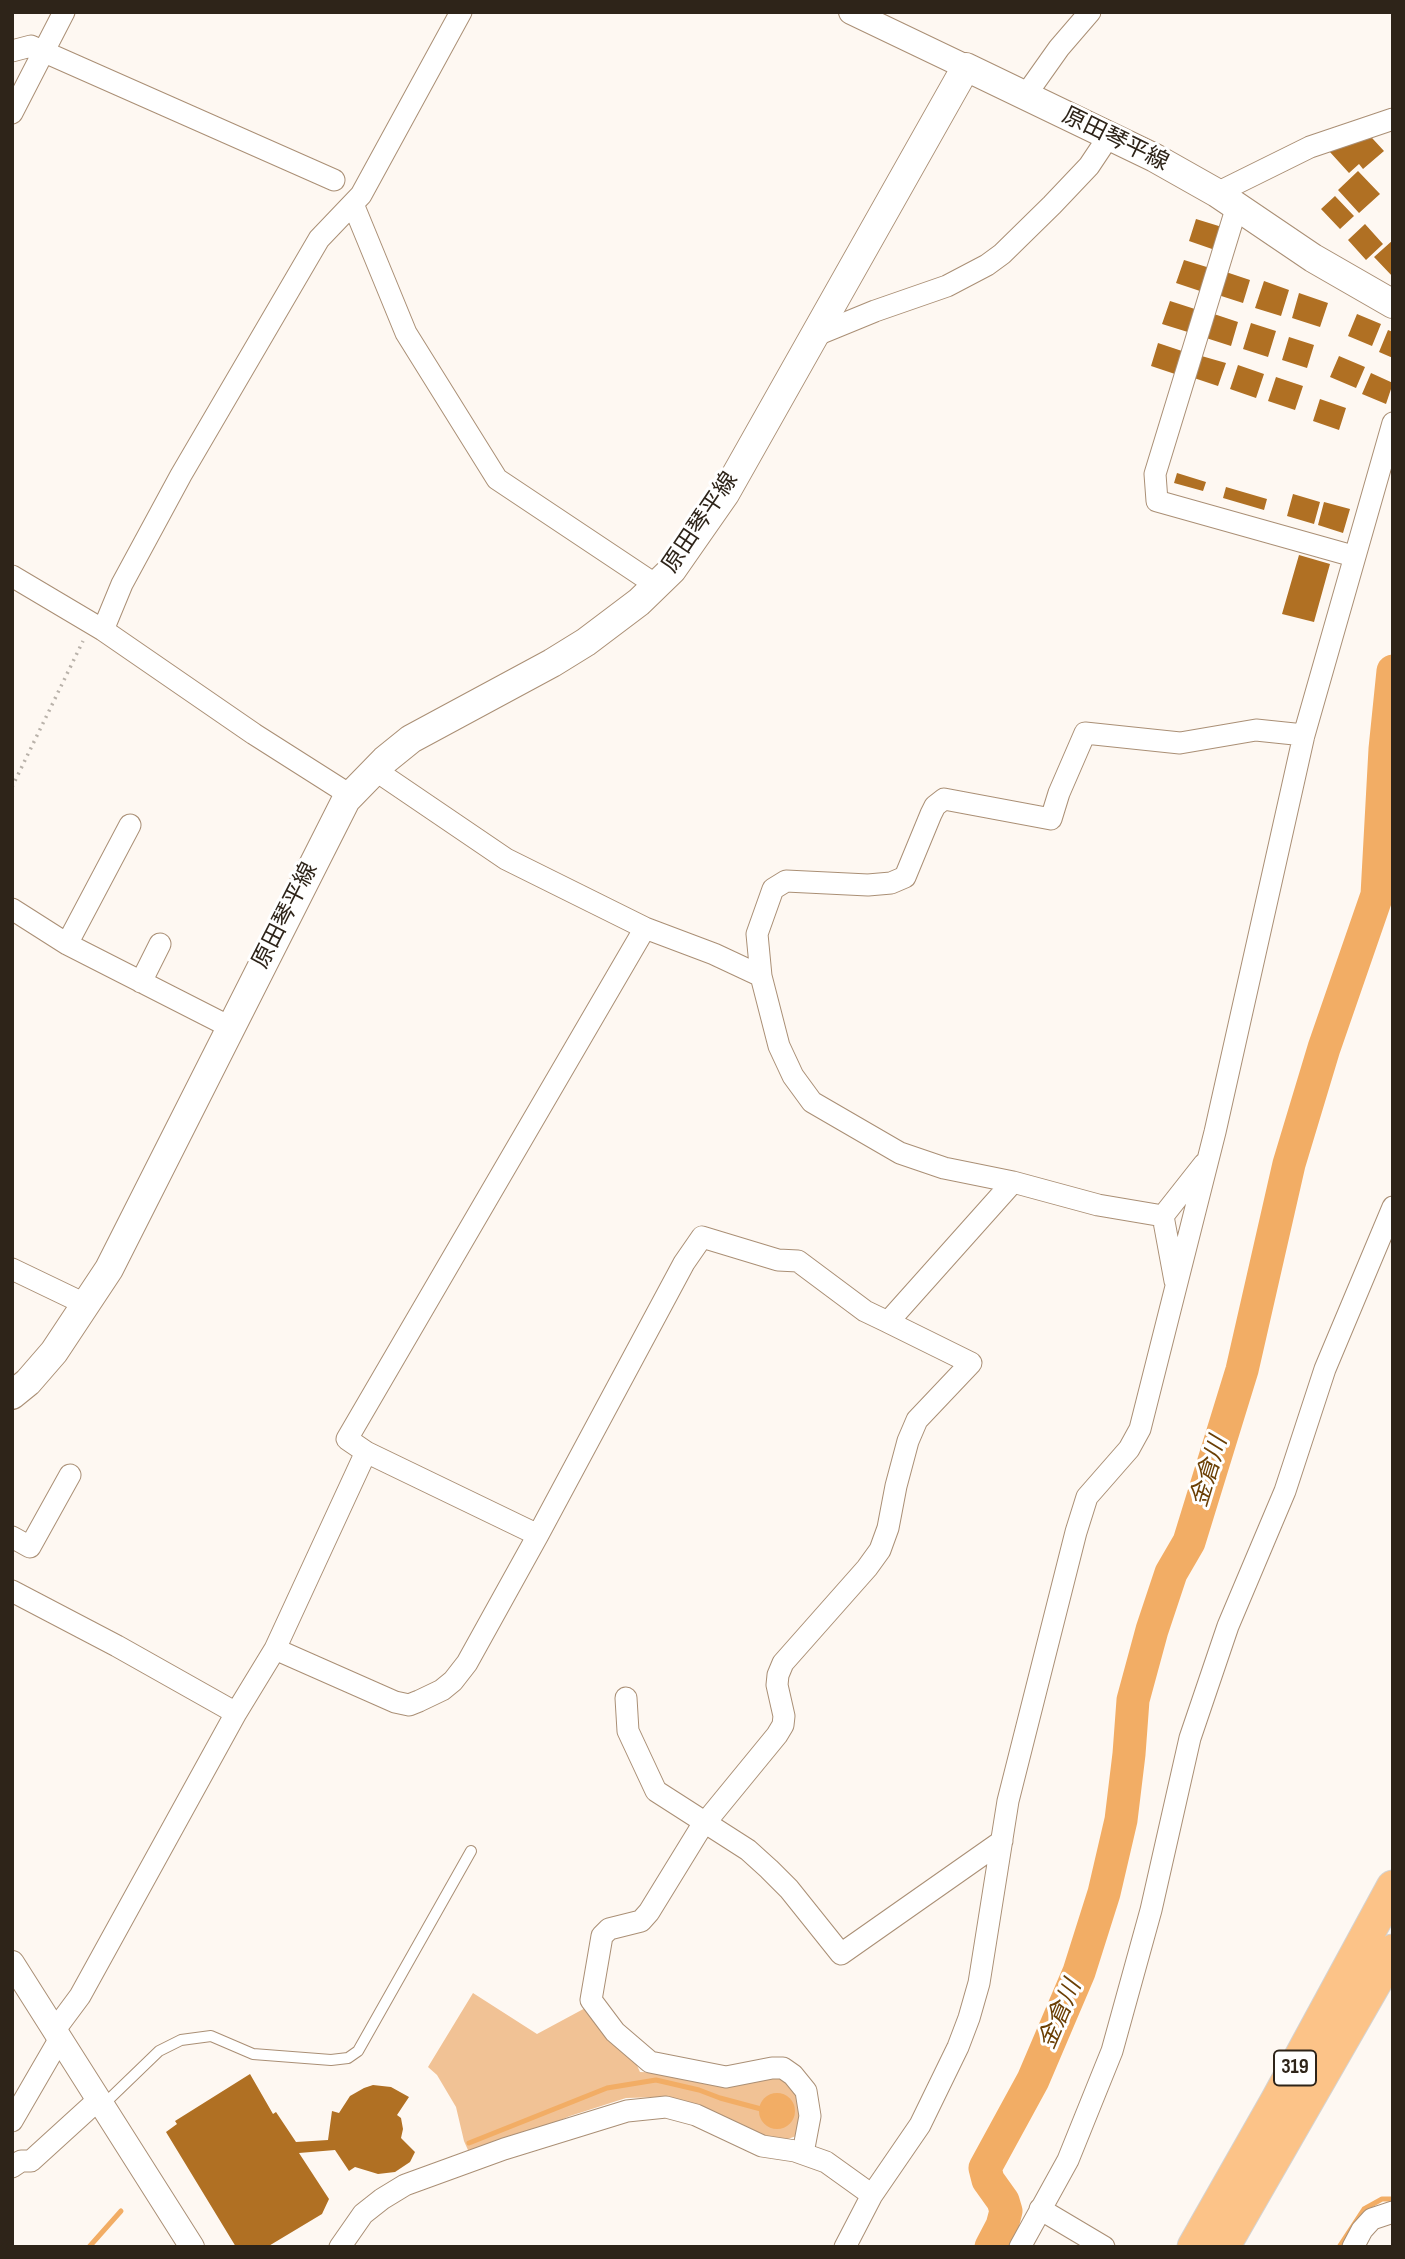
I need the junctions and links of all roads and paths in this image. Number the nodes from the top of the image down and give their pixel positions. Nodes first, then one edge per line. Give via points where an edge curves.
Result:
1 (64, 12) edge
2 (461, 12) edge
3 (851, 12) edge
4 (1090, 12) edge
5 (12, 51) edge
6 (43, 52) junction
7 (966, 67) junction
8 (1025, 96) junction
9 (12, 113) edge
10 (1393, 118) edge
11 (1109, 136) junction
12 (334, 180) dead end
13 (1227, 199) junction
14 (353, 204) junction
15 (1393, 304) edge
16 (814, 336) junction
17 (1393, 422) edge
18 (1353, 556) junction
19 (12, 576) edge
20 (656, 585) junction
21 (97, 627) junction
22 (1304, 735) junction
23 (375, 770) junction
24 (12, 787) edge
25 (351, 795) junction
26 (130, 825) dead end
27 (12, 909) edge
28 (645, 928) junction
29 (67, 944) junction
30 (160, 944) dead end
31 (761, 976) junction
32 (141, 982) junction
33 (230, 1027) junction
34 (1209, 1157) junction
35 (1013, 1182) junction
36 (1393, 1208) edge
37 (1163, 1216) junction
38 (12, 1269) edge
39 (1176, 1286) junction
40 (87, 1304) junction
41 (888, 1322) junction
42 (12, 1395) edge
43 (366, 1452) junction
44 (70, 1475) dead end
45 (538, 1535) junction
46 (12, 1537) edge
47 (12, 1591) edge
48 (275, 1649) junction
49 (626, 1698) dead end
50 (236, 1713) junction
51 (706, 1823) junction
52 (1002, 1841) junction
53 (471, 1851) dead end
54 (1393, 1886) edge
55 (12, 1963) edge
56 (1389, 1970) edge
57 (57, 2036) junction
58 (100, 2103) junction
59 (12, 2121) edge
60 (803, 2153) junction
61 (12, 2167) edge
62 (872, 2196) junction
63 (1040, 2209) junction
64 (1393, 2212) edge
65 (192, 2247) edge
66 (340, 2247) edge
67 (845, 2247) edge
68 (1020, 2247) edge
69 (1104, 2247) edge
70 (1194, 2247) edge
71 (1223, 2247) edge
72 (1353, 2247) edge

1 - 6 street
2 - 14 street
3 - 7 street
4 - 8 street
5 - 6 street via 31,46
6 - 9 street
6 - 12 street
7 - 8 main road, 原田琴平線
7 - 16 main road, 原田琴平線
8 - 11 main road, 原田琴平線
10 - 13 street via 1310,147
11 - 13 main road, 原田琴平線
11 - 16 street via 1089,166 994,260 947,286
13 - 15 main road, 原田琴平線 via 1313,258
13 - 18 street via 1155,474 1157,501
14 - 20 street via 406,333 497,479
14 - 21 street via 318,239
16 - 20 main road, 原田琴平線 via 724,494 672,570
17 - 18 street
18 - 22 street
19 - 21 street
20 - 23 main road, 原田琴平線 via 586,642 411,739
21 - 24 path
21 - 25 street
22 - 31 street via 1256,730 1181,743 1085,733 1051,819 944,799 931,814 905,877 868,885 786,881 773,889 757,934
22 - 34 street
23 - 25 main road, 原田琴平線
23 - 28 street via 506,859
25 - 33 main road, 原田琴平線
26 - 29 street via 107,888
27 - 29 street
28 - 31 street
28 - 43 street via 347,1439
29 - 32 street
30 - 32 street
31 - 35 street via 779,1046 812,1102 900,1153 944,1168
32 - 33 street
33 - 40 main road, 原田琴平線
34 - 37 street
34 - 39 street
35 - 37 street via 1098,1205
35 - 41 street
36 - 63 street via 1325,1369 1285,1491 1228,1626 1190,1738 1151,1910 1112,2051 1068,2160
37 - 39 street
38 - 40 street
39 - 52 street via 1140,1429 1129,1449 1087,1497 1018,1758
40 - 42 main road, 原田琴平線 via 54,1352
41 - 45 street via 865,1311 798,1261 778,1260 702,1237
41 - 51 street via 971,1363 917,1420 880,1549 783,1663 777,1685 784,1716 778,1735
43 - 45 street
43 - 48 street
44 - 46 street via 30,1547
45 - 48 street via 467,1663 453,1681 419,1701 395,1703
47 - 50 street
48 - 50 street
49 - 51 street via 628,1731 656,1791
50 - 57 street
51 - 52 street via 769,1869 841,1954
51 - 60 street via 641,1921 609,1929 602,1936 591,2000 615,2032 650,2062 726,2077 772,2068 793,2075 806,2091 810,2116
52 - 62 street via 979,1983 958,2047 920,2126
53 - 58 lane via 358,2051 348,2058 253,2054 211,2036 181,2040 159,2051
54 - 70 highway, 319
55 - 57 street
56 - 71 highway, 319
57 - 58 street
57 - 59 street
58 - 61 street via 31,2161
58 - 65 street
60 - 62 street via 826,2162
60 - 66 street via 762,2146 696,2115 666,2107 627,2110 405,2185 363,2214
62 - 67 street
63 - 68 street
63 - 69 street
64 - 72 street via 1372,2219

